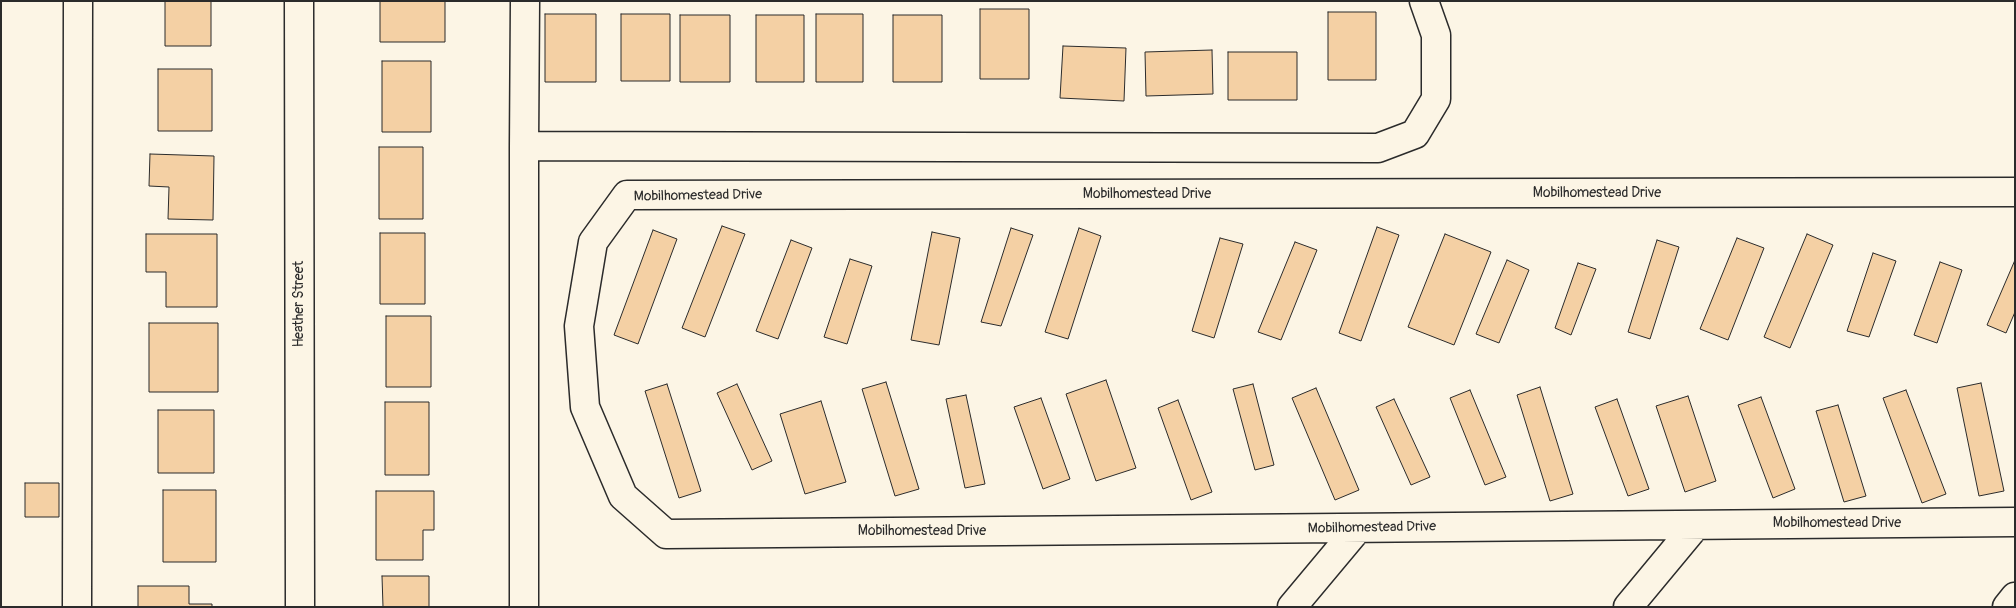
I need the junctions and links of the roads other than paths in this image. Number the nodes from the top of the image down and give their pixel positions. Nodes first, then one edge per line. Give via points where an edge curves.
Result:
1 (78, 1) edge
2 (299, 1) edge
3 (525, 1) edge
4 (1424, 1) edge
5 (524, 146) junction
6 (2015, 192) edge
7 (2015, 522) edge
8 (1696, 525) junction
9 (1358, 528) junction
10 (2015, 597) edge
11 (77, 607) edge
12 (300, 607) edge
13 (524, 607) edge
14 (1292, 607) edge
15 (1628, 607) edge
16 (2007, 607) edge

1 - 11 street
2 - 12 street, Heather Street
3 - 5 street
4 - 5 street via 1436,34 1436,99 1415,134 1378,148
5 - 13 street
6 - 9 street, Mobilhomestead Drive via 628,195 593,242 579,326 584,407 623,496 666,534
7 - 8 street, Mobilhomestead Drive
8 - 9 street, Mobilhomestead Drive
8 - 15 street
9 - 14 street
10 - 16 street

